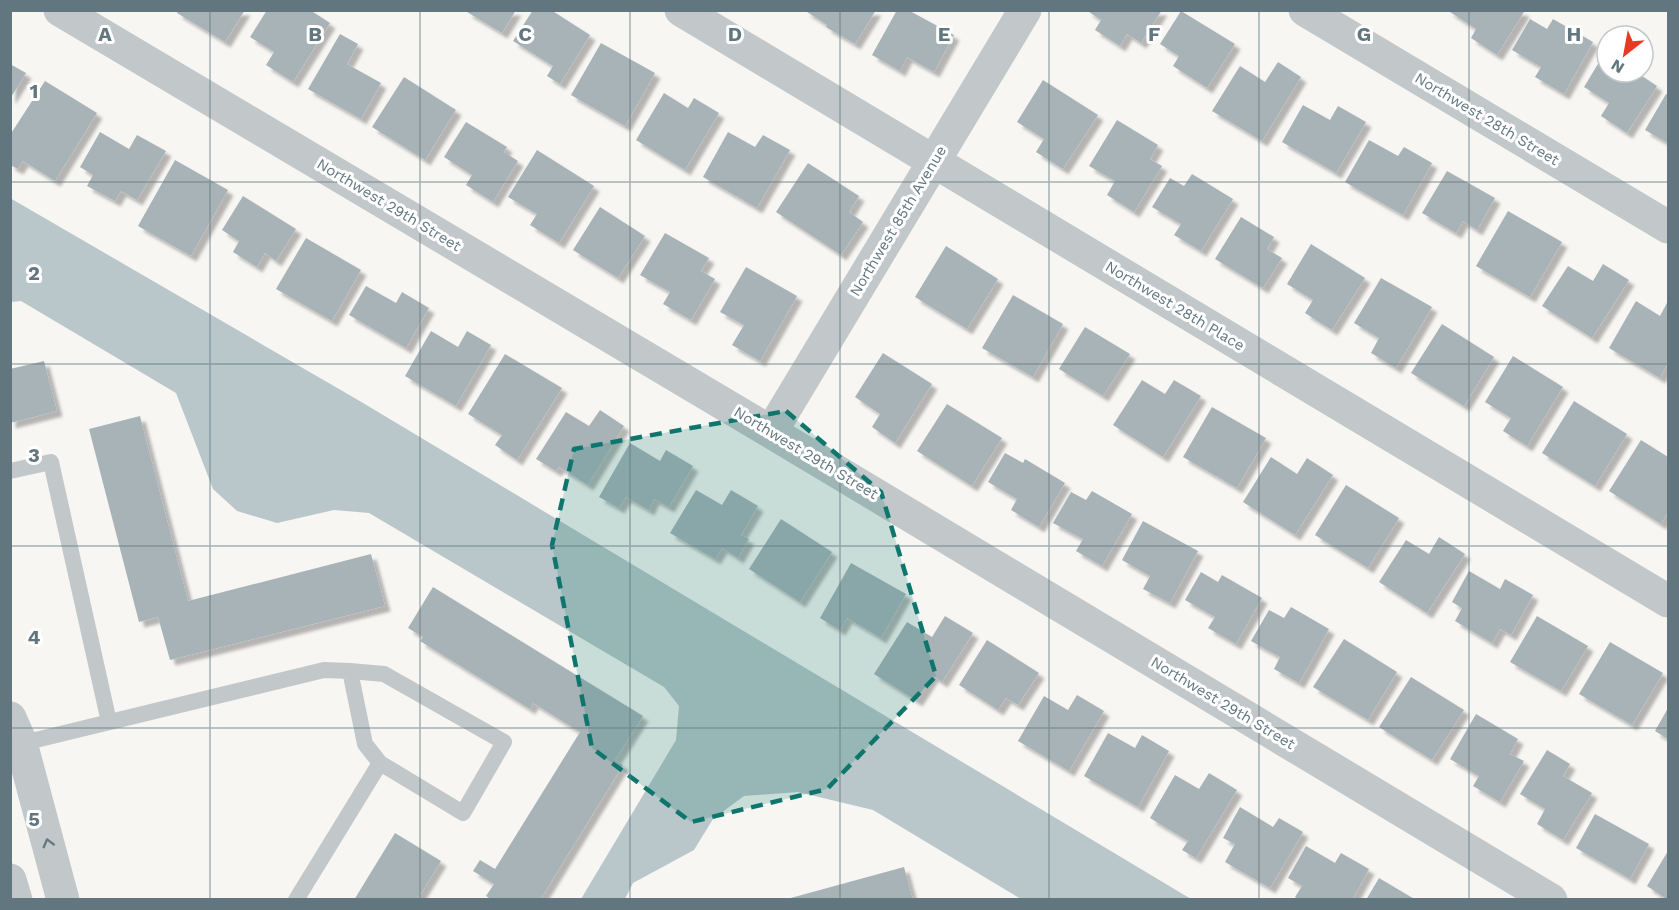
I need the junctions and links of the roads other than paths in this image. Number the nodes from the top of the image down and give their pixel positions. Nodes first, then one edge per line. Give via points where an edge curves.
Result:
1 (60, 10) edge
2 (681, 10) edge
3 (1025, 10) edge
4 (1305, 10) edge
5 (934, 162) junction
6 (1668, 227) edge
7 (771, 432) junction
8 (10, 471) edge
9 (1668, 601) edge
10 (350, 671) junction
11 (109, 722) junction
12 (14, 736) edge
13 (381, 763) junction
14 (10, 880) edge
15 (16, 900) edge
16 (63, 900) edge
17 (296, 900) edge
18 (1551, 900) edge

1 - 7 street, Northwest 29th Street
2 - 5 street, Northwest 28th Place
3 - 5 street, Northwest 85th Avenue
4 - 6 street, Northwest 28th Street
5 - 7 street, Northwest 85th Avenue
5 - 9 street, Northwest 28th Place
7 - 18 street, Northwest 29th Street
8 - 11 lane via 51,462
10 - 11 lane via 324,670
10 - 13 lane via 365,744
10 - 13 lane via 384,674 504,742 463,813
11 - 12 lane
16 -> 12 street
13 - 17 lane
14 - 15 street

